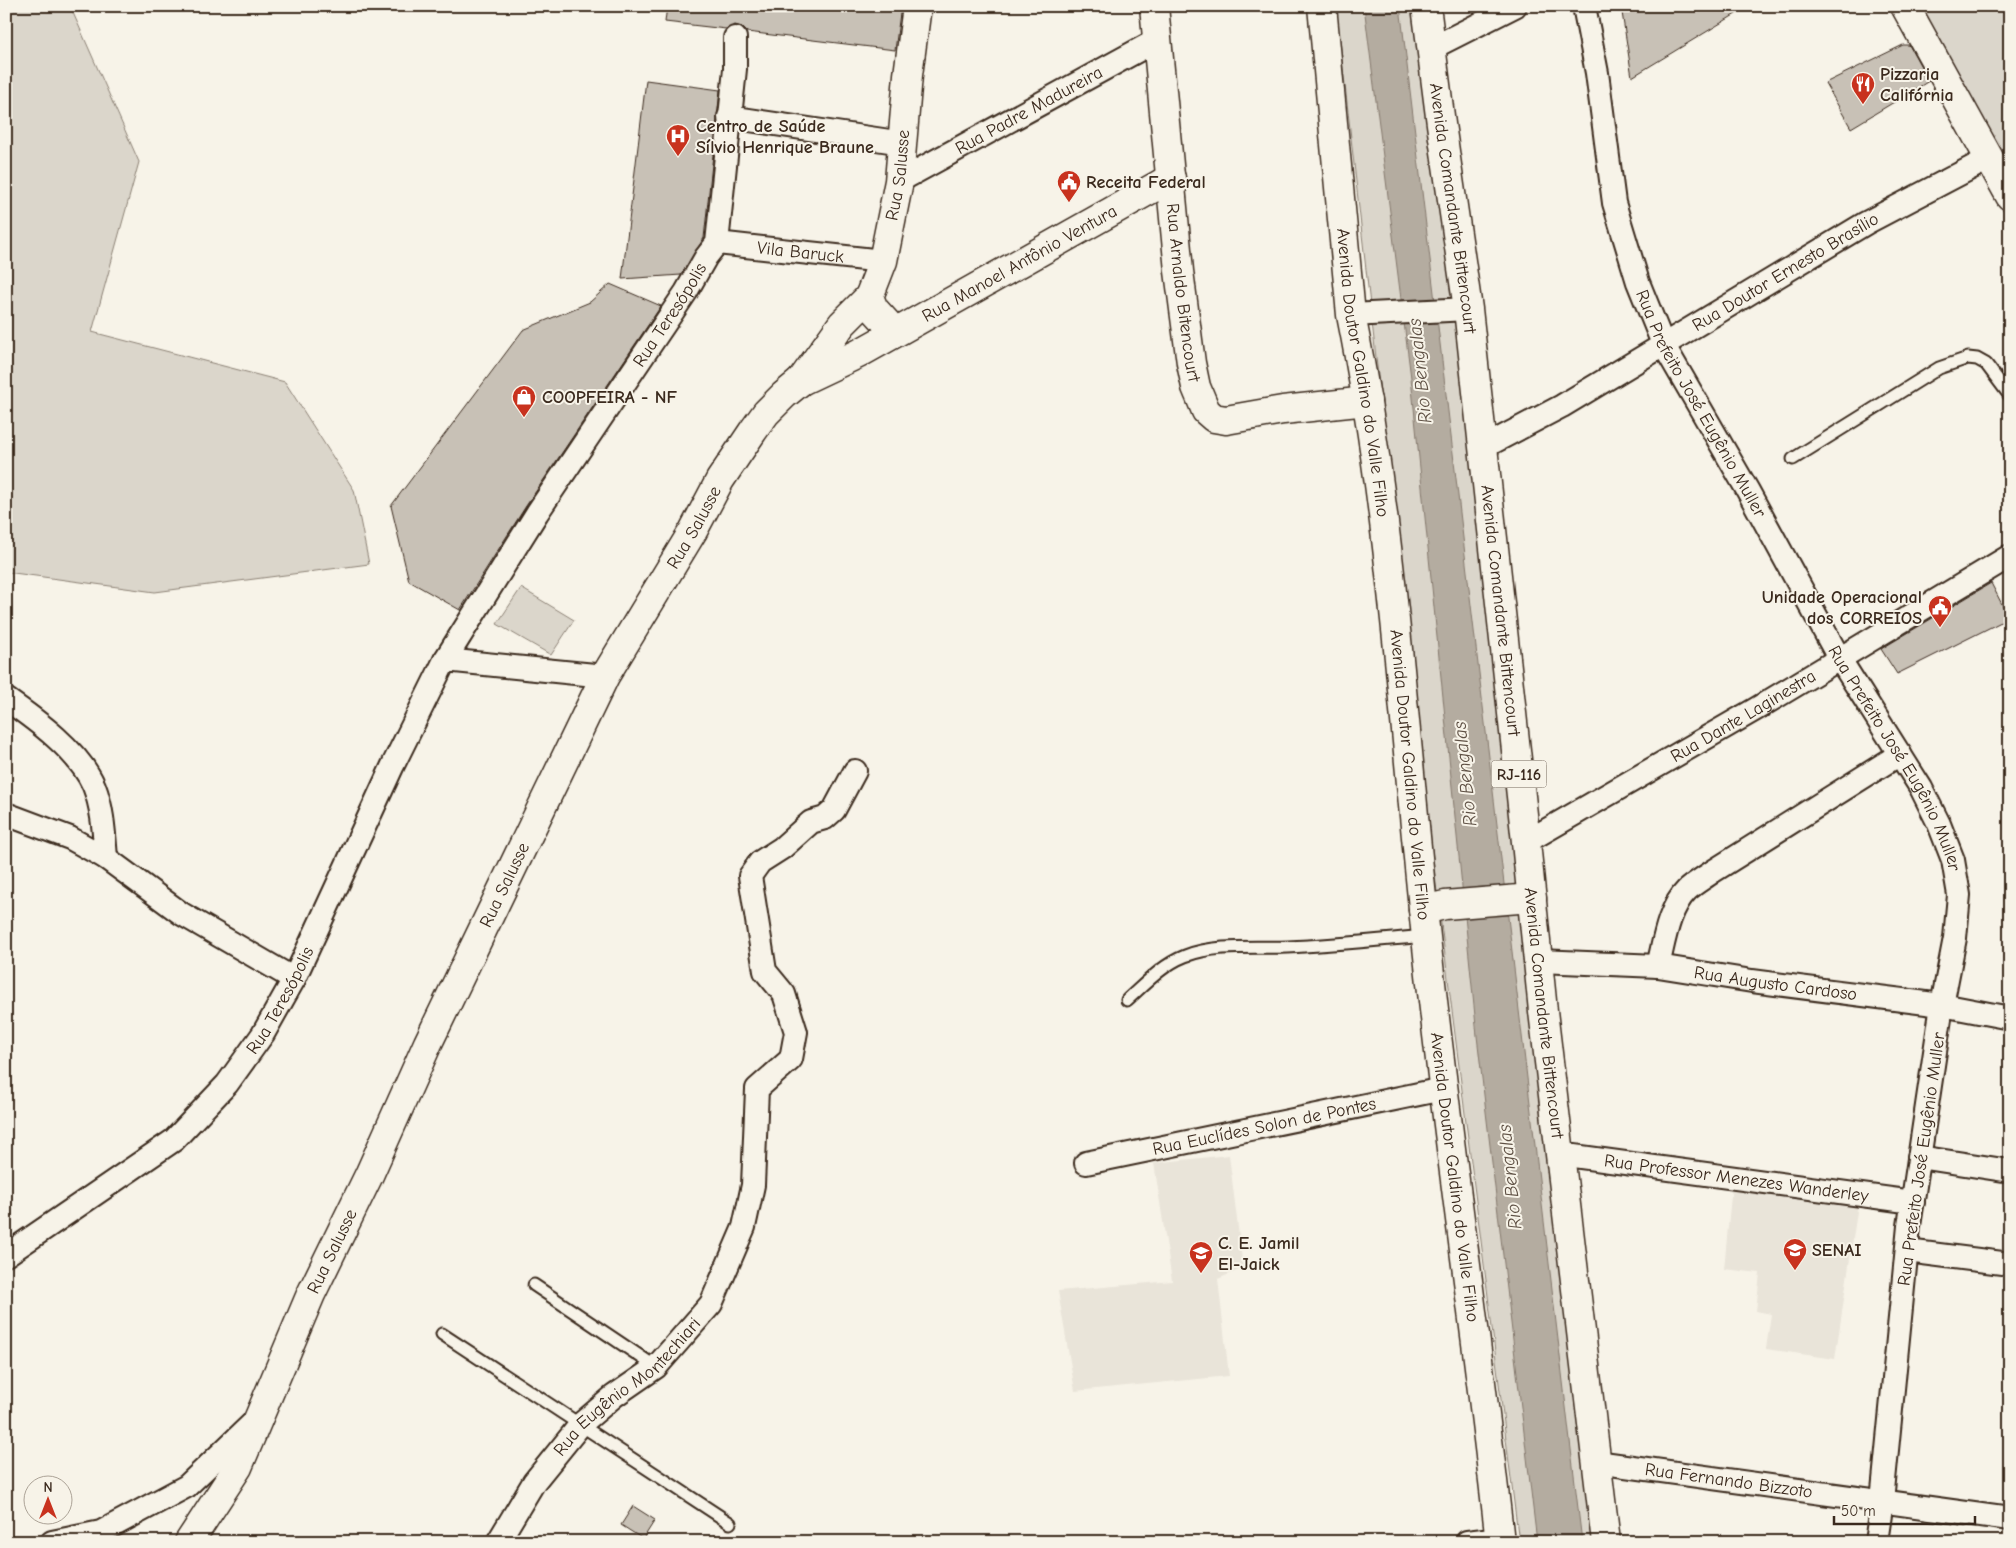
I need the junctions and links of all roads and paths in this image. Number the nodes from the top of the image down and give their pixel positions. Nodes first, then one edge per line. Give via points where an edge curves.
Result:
1 (917, 6) edge
2 (1154, 6) edge
3 (1322, 6) edge
4 (1426, 6) edge
5 (1515, 6) edge
6 (1584, 6) edge
7 (1906, 6) edge
8 (736, 38) dead end
9 (1157, 40) junction
10 (1430, 49) junction
11 (729, 117) junction
12 (903, 143) junction
13 (1988, 159) junction
14 (1171, 178) junction
15 (899, 181) junction
16 (2010, 196) edge
17 (717, 243) junction
18 (883, 261) junction
19 (869, 297) junction
20 (1468, 309) junction
21 (1352, 315) junction
22 (895, 332) junction
23 (1663, 344) junction
24 (801, 381) junction
25 (2010, 396) edge
26 (1367, 401) junction
27 (1482, 448) junction
28 (1793, 459) dead end
29 (2010, 556) edge
30 (1839, 658) junction
31 (445, 660) junction
32 (606, 676) junction
33 (6, 699) edge
34 (1900, 754) junction
35 (855, 771) dead end
36 (6, 814) edge
37 (1526, 842) junction
38 (106, 858) junction
39 (1523, 899) junction
40 (1431, 917) junction
41 (1539, 961) junction
42 (1658, 966) junction
43 (294, 979) junction
44 (1127, 1000) dead end
45 (1942, 1005) junction
46 (2010, 1018) edge
47 (1443, 1088) junction
48 (1559, 1154) junction
49 (1919, 1157) junction
50 (1086, 1163) dead end
51 (2010, 1171) edge
52 (1913, 1202) junction
53 (1907, 1251) junction
54 (6, 1254) edge
55 (2010, 1264) edge
56 (534, 1285) dead end
57 (442, 1334) dead end
58 (656, 1367) junction
59 (258, 1419) junction
60 (581, 1424) junction
61 (1596, 1462) junction
62 (1882, 1501) junction
63 (2010, 1519) edge
64 (730, 1522) dead end
65 (1500, 1540) edge
66 (52, 1542) edge
67 (188, 1542) edge
68 (498, 1542) edge
69 (1467, 1542) edge
70 (1606, 1542) edge
71 (1876, 1542) edge

1 - 12 main road, Rua Salusse
2 - 9 main road, Rua Arnaldo Bitencourt
3 - 21 main road, Avenida Doutor Galdino do Valle Filho
4 - 10 main road, Avenida Comandante Bittencourt / RJ-116
5 - 10 street
6 - 23 street, Rua Prefeito José Eugênio Muller via 1597,73 1614,203 1638,282
7 - 13 main road
8 - 11 street, Rua Teresópolis
9 - 14 main road, Rua Arnaldo Bitencourt
9 - 15 street, Rua Padre Madureira
10 - 20 main road, Avenida Comandante Bittencourt / RJ-116
11 - 12 street
11 - 17 street, Rua Teresópolis
12 - 15 main road, Rua Salusse
13 - 16 main road
13 - 23 street, Rua Doutor Ernesto Brasílio via 1866,223
14 - 22 main road, Rua Manoel Antônio Ventura
14 - 26 main road, Rua Arnaldo Bitencourt via 1191,363 1206,411 1214,418 1226,420
15 - 18 main road, Rua Salusse
17 - 18 street, Vila Baruck
17 - 31 street, Rua Teresópolis via 537,513
18 - 19 main road, Rua Salusse
19 - 22 main road via 874,309
19 - 24 main road via 842,324
20 - 21 street
20 - 27 main road, Avenida Comandante Bittencourt / RJ-116
21 - 26 main road, Avenida Doutor Galdino do Valle Filho
22 - 24 main road, Rua Manoel Antônio Ventura
23 - 27 street, Rua Doutor Ernesto Brasílio via 1562,406
23 - 30 street, Rua Prefeito José Eugênio Muller
24 - 32 main road, Rua Salusse via 766,413 720,480
25 - 28 lane via 1986,364 1968,358 1938,368
26 - 40 main road, Avenida Doutor Galdino do Valle Filho
27 - 37 main road, Avenida Comandante Bittencourt / RJ-116
29 - 30 street, Rua Dante Laginestra
30 - 34 street, Rua Prefeito José Eugênio Muller
30 - 37 street, Rua Dante Laginestra
31 - 32 street
31 - 43 street, Rua Teresópolis
32 - 59 main road, Rua Salusse via 428,1043 311,1294
33 - 38 street via 62,745 84,770 93,785 101,811
34 - 42 street via 1712,872 1686,892 1669,925
34 - 45 street, Rua Prefeito José Eugênio Muller via 1939,824 1953,860 1958,895 1955,938
35 - 58 street, Rua Eugênio Montechiari via 834,810 825,818 811,822 782,848 760,862 750,876 765,971 784,994 796,1032 791,1059 757,1089 754,1186 744,1227 711,1304
36 - 38 street via 70,838
37 - 39 main road, Avenida Comandante Bittencourt / RJ-116
38 - 43 street via 182,914
39 - 40 main road
39 - 41 main road, Avenida Comandante Bittencourt / RJ-116
40 - 44 lane via 1290,947 1197,952 1158,971
40 - 47 main road, Avenida Doutor Galdino do Valle Filho
41 - 42 street, Rua Augusto Cardoso
41 - 48 main road, Avenida Comandante Bittencourt / RJ-116
42 - 45 street, Rua Augusto Cardoso
43 - 54 street, Rua Teresópolis via 263,1034 227,1084 174,1140
45 - 46 street, Rua Augusto Cardoso
45 - 49 street, Rua Prefeito José Eugênio Muller
47 - 50 street, Rua Euclídes Solon de Pontes
47 - 65 main road, Avenida Doutor Galdino do Valle Filho
48 - 52 street, Rua Professor Menezes Wanderley
48 - 61 main road, Avenida Comandante Bittencourt / RJ-116
49 - 51 street
49 - 52 street, Rua Prefeito José Eugênio Muller
52 - 53 street, Rua Prefeito José Eugênio Muller
53 - 55 street
53 - 62 street, Rua Prefeito José Eugênio Muller
56 - 58 lane
57 - 60 lane
58 - 60 street, Rua Eugênio Montechiari
59 - 66 street via 187,1486 101,1532
59 - 67 main road, Rua Salusse via 238,1467
60 - 64 lane
60 - 68 street, Rua Eugênio Montechiari via 534,1482
61 - 62 street, Rua Fernando Bizzoto
61 - 70 main road, Avenida Comandante Bittencourt / RJ-116
62 - 63 street, Rua Fernando Bizzoto
62 - 71 street, Rua Prefeito José Eugênio Muller
65 - 69 street

